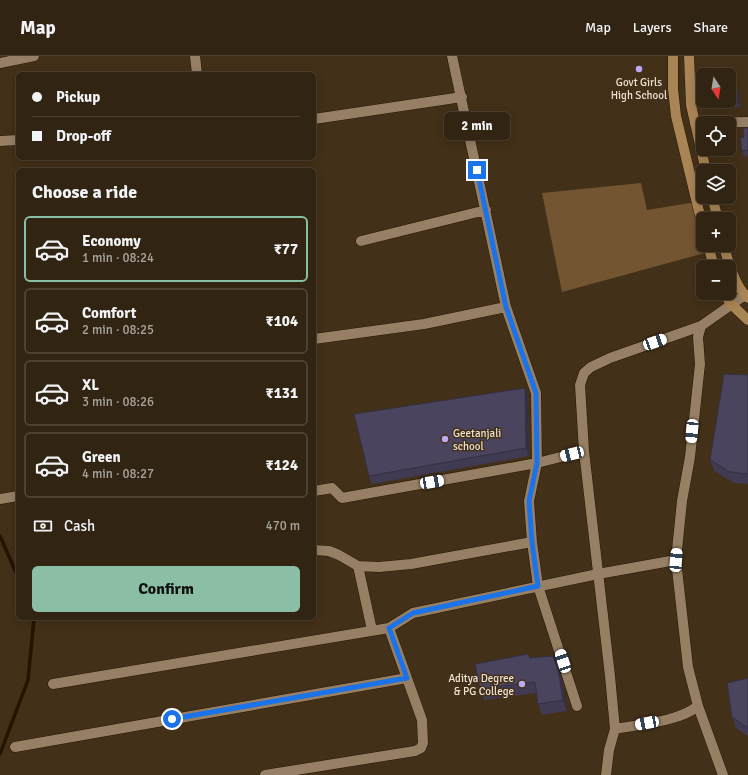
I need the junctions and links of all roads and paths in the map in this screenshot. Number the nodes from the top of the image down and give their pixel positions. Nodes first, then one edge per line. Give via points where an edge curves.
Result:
1 (34, 56) edge
2 (195, 56) edge
3 (452, 56) edge
4 (673, 56) edge
5 (689, 56) edge
6 (0, 63) edge
7 (197, 72) edge
8 (462, 97) junction
9 (316, 119) edge
10 (748, 122) edge
11 (695, 123) junction
12 (16, 140) edge
13 (0, 141) edge
14 (704, 164) edge
15 (486, 210) junction
16 (699, 212) edge
17 (361, 241) dead end
18 (726, 252) edge
19 (746, 296) edge
20 (728, 300) edge
21 (731, 304) junction
22 (506, 307) junction
23 (748, 320) edge
24 (700, 326) junction
25 (316, 339) edge
26 (584, 451) junction
27 (537, 463) junction
28 (316, 491) edge
29 (16, 496) edge
30 (0, 499) edge
31 (532, 542) junction
32 (316, 550) edge
33 (676, 560) junction
34 (359, 566) junction
35 (598, 574) junction
36 (538, 586) junction
37 (392, 626) junction
38 (372, 630) junction
39 (407, 678) junction
40 (53, 684) dead end
41 (577, 706) dead end
42 (698, 706) junction
43 (615, 729) junction
44 (15, 747) dead end
45 (265, 775) edge
46 (606, 775) edge
47 (723, 775) edge

1 - 6 street
2 - 7 street
3 - 8 street
4 - 16 main road via 676,116
5 - 11 main road via 691,105
8 - 9 street
8 - 15 street
10 - 11 street
11 - 14 main road
12 - 13 street
15 - 17 street
15 - 22 street
18 - 19 main road via 736,280
19 - 21 street
20 - 21 main road
21 - 23 main road
21 - 24 street
22 - 25 street via 424,324
22 - 27 street via 536,393
24 - 26 street via 610,358 584,373 580,385
24 - 33 street via 700,364
26 - 27 street
26 - 35 street
27 - 28 street via 342,498 332,488
27 - 31 street via 529,501
29 - 30 street
31 - 34 street via 411,564
31 - 36 street
32 - 34 street via 340,554
33 - 35 street
33 - 42 street via 688,667
34 - 38 street
35 - 36 street
35 - 43 street
36 - 37 street via 413,613
36 - 41 street
37 - 38 street
37 - 39 street
38 - 40 street
39 - 44 street
39 - 45 street via 422,720 421,748
42 - 43 street via 678,717
42 - 47 street
43 - 46 street

